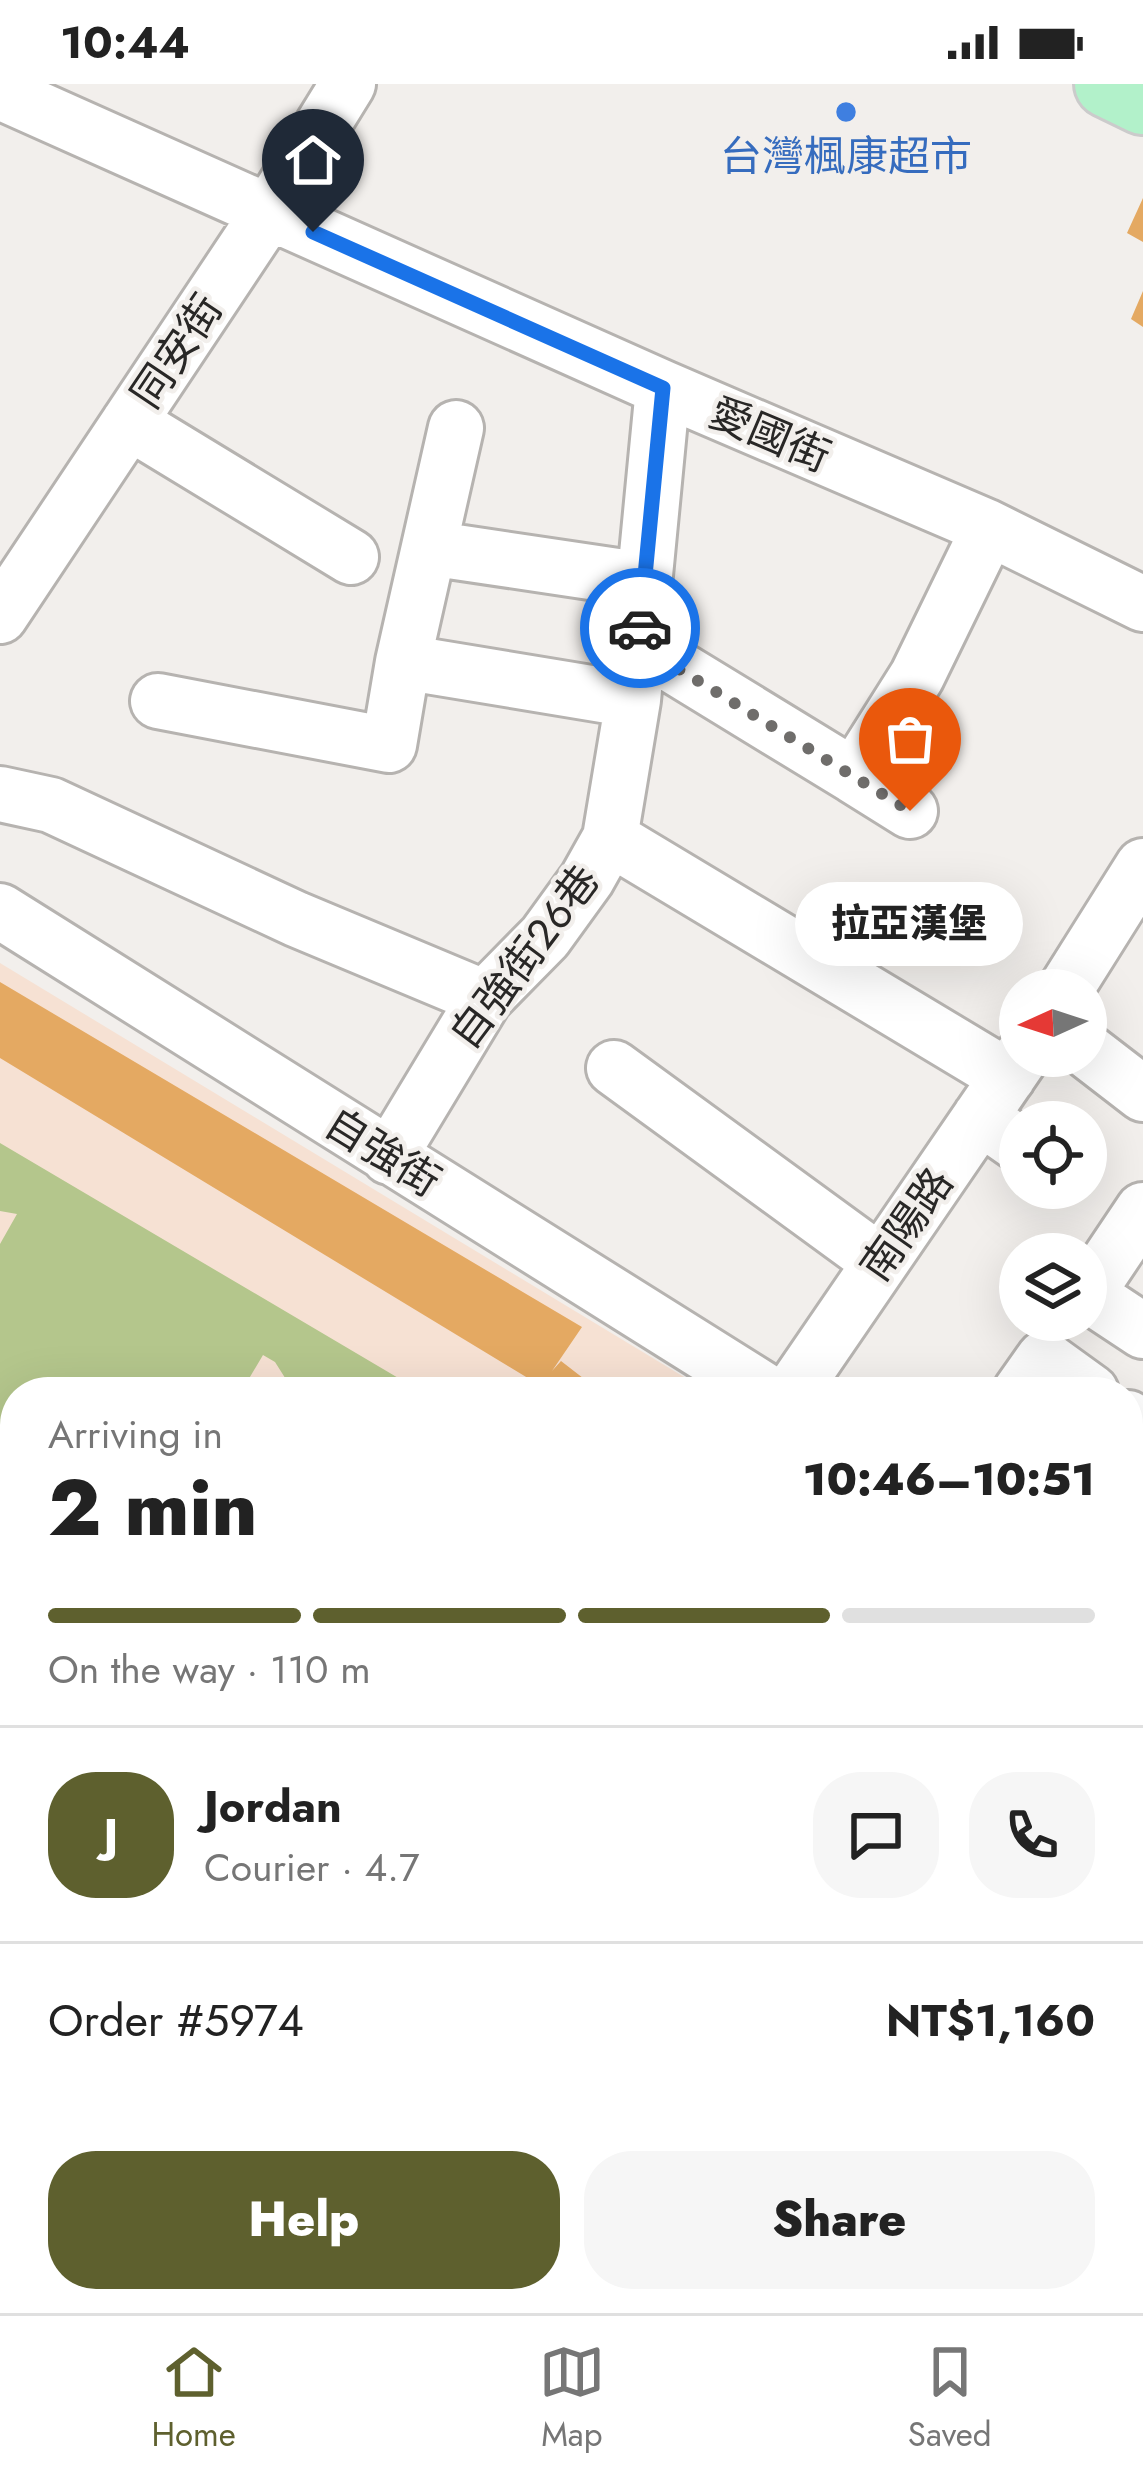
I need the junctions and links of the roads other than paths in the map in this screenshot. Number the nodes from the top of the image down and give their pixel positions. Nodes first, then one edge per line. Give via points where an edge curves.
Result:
1 (348, 84) edge
2 (0, 92) edge
3 (269, 212) junction
4 (663, 388) junction
5 (129, 422) junction
6 (456, 428) dead end
7 (429, 548) junction
8 (977, 553) dead end
9 (351, 557) dead end
10 (644, 580) junction
11 (1143, 604) edge
12 (0, 616) edge
13 (638, 644) junction
14 (403, 662) junction
15 (633, 700) junction
16 (158, 701) dead end
17 (854, 776) junction
18 (0, 794) edge
19 (910, 811) dead end
20 (610, 838) junction
21 (1143, 866) edge
22 (0, 911) edge
23 (1078, 969) edge
24 (485, 998) junction
25 (1107, 1042) edge
26 (1143, 1048) edge
27 (1107, 1066) edge
28 (614, 1068) dead end
29 (1143, 1094) edge
30 (1007, 1099) edge
31 (389, 1156) junction
32 (1143, 1210) edge
33 (880, 1262) junction
34 (1107, 1264) edge
35 (1107, 1308) edge
36 (1143, 1331) edge
37 (1045, 1357) edge
38 (743, 1377) edge
39 (802, 1377) edge
40 (1071, 1377) edge

1 - 3 street, 同安街
2 - 3 street, 愛國街
3 - 4 street, 愛國街
3 - 5 street, 同安街
4 - 10 street, 自強街26巷
4 - 11 street, 愛國街 via 985,526
5 - 9 street
5 - 12 street, 同安街
6 - 7 street
7 - 10 street
7 - 14 street
8 - 17 street via 917,676
10 - 13 street, 自強街26巷
13 - 15 street, 自強街26巷
13 - 17 street
14 - 15 street
14 - 16 street via 389,745
15 - 20 street, 自強街26巷
17 - 19 street
18 - 24 street via 51,805
20 - 24 street, 自強街26巷 via 545,938
20 - 30 street
21 - 23 street
22 - 31 street, 自強街
24 - 31 street, 自強街26巷
25 - 26 street
27 - 29 street
28 - 33 street
30 - 33 street, 南陽路
31 - 38 street, 自強街
32 - 34 street
33 - 39 street, 南陽路
35 - 36 street
37 - 40 street

